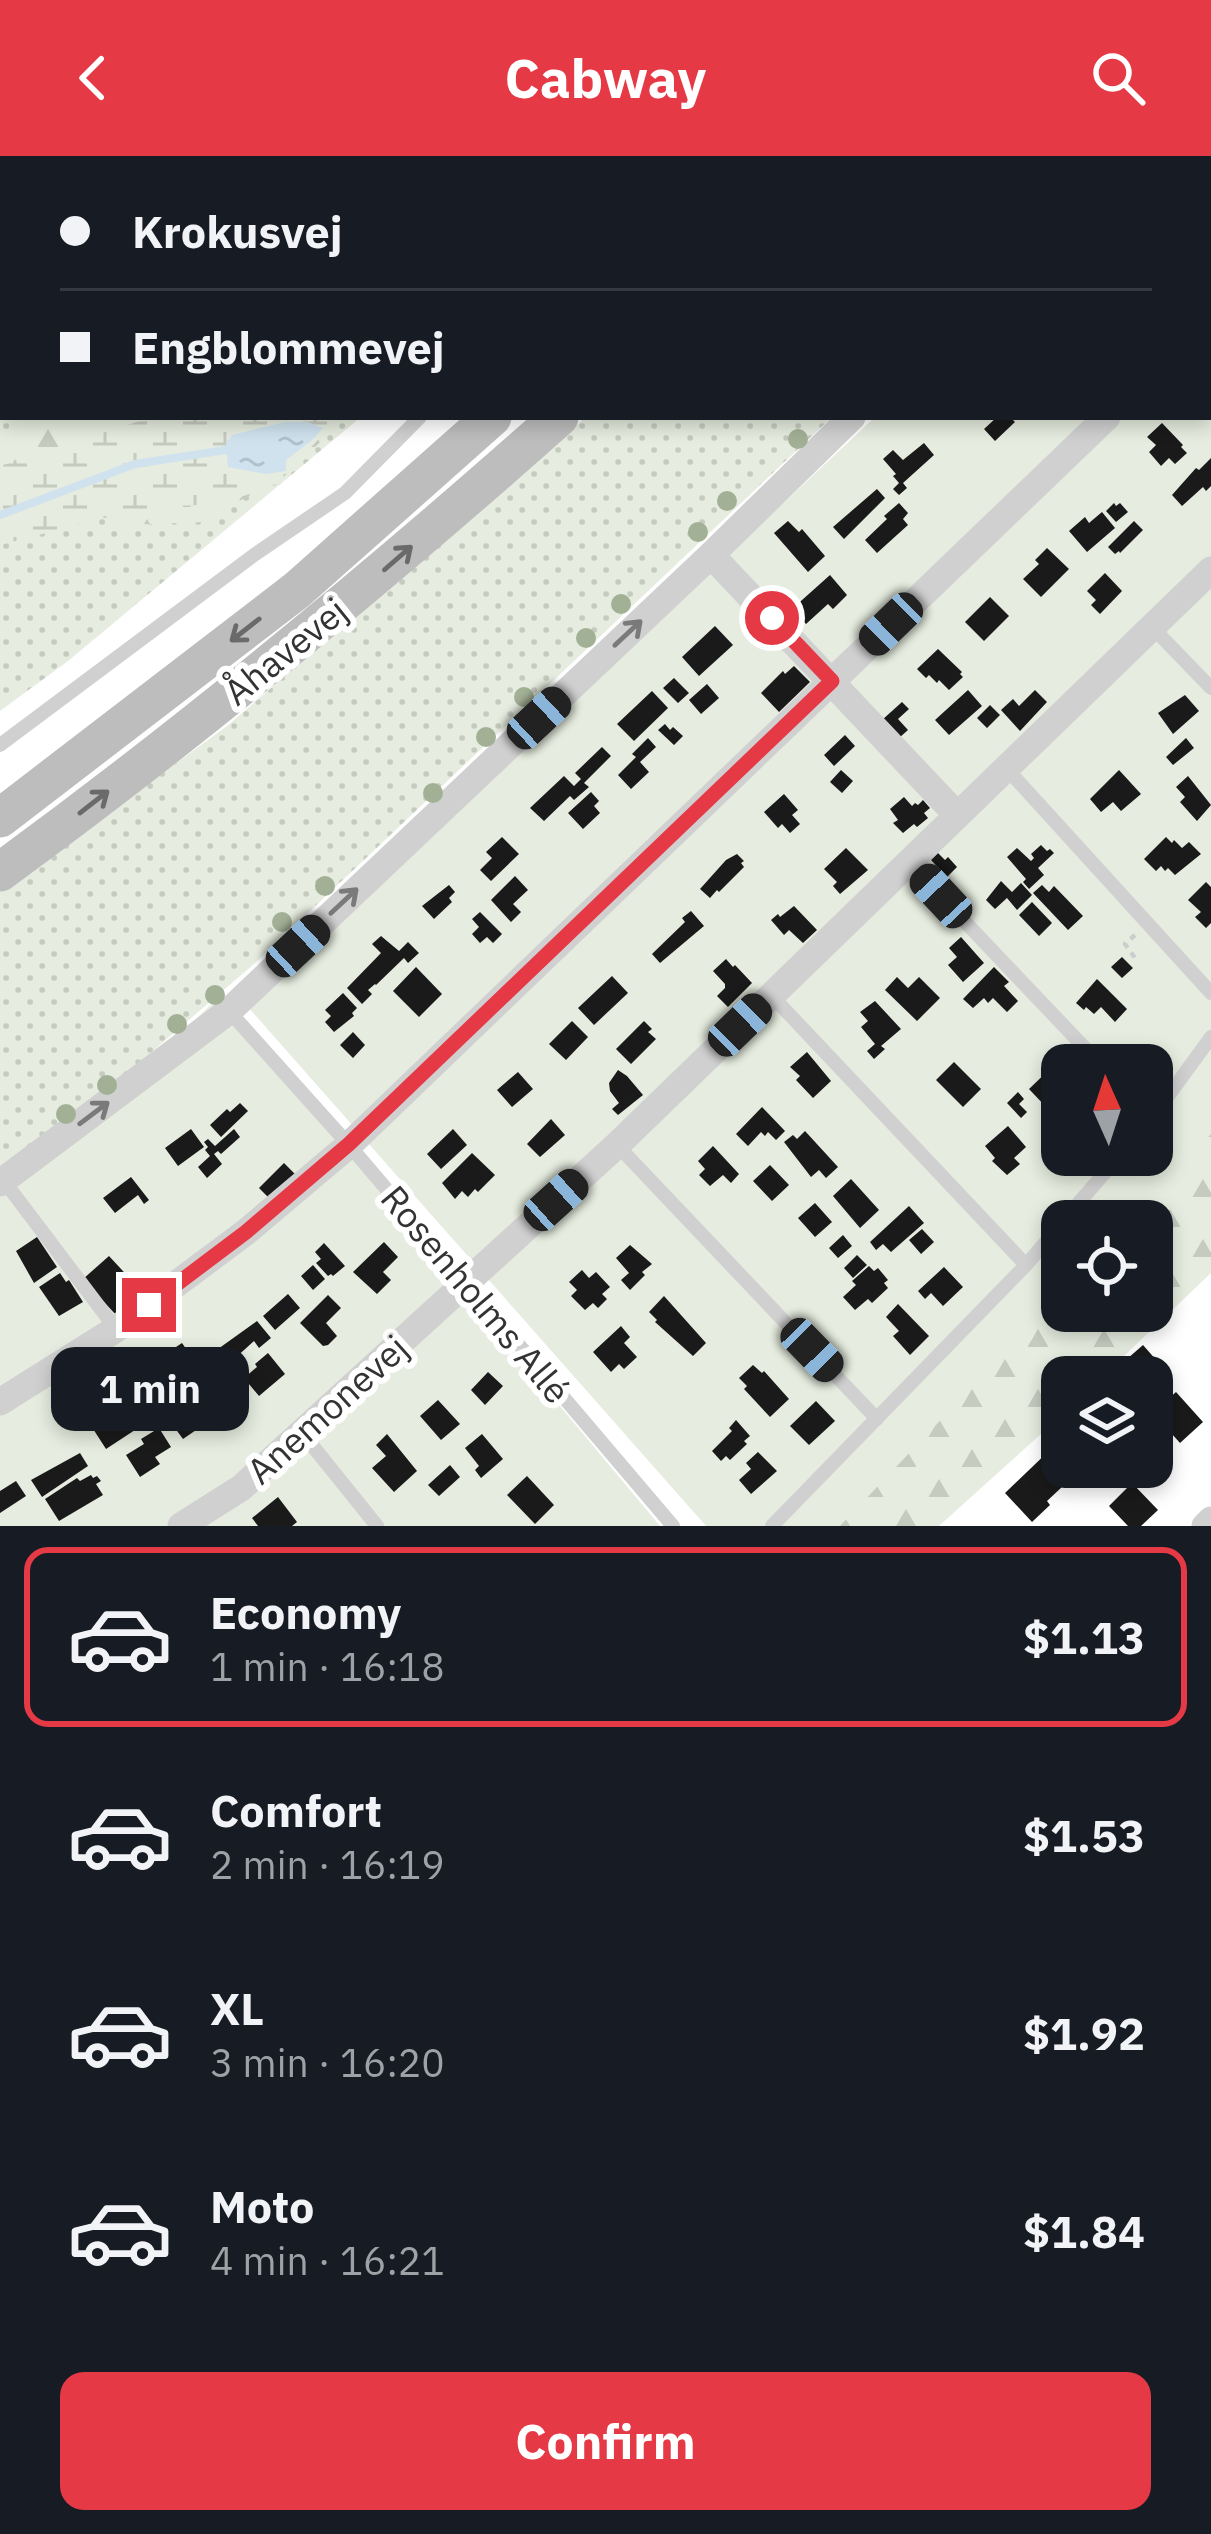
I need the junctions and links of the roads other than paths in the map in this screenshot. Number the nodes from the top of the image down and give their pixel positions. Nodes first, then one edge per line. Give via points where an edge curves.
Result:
1 (417, 420) edge
2 (489, 420) edge
3 (552, 420) edge
4 (849, 420) edge
5 (1103, 420) edge
6 (711, 555) junction
7 (1211, 570) edge
8 (1152, 627) junction
9 (832, 681) junction
10 (1211, 688) edge
11 (0, 745) edge
12 (1006, 769) junction
13 (958, 815) junction
14 (0, 818) edge
15 (909, 862) junction
16 (0, 872) edge
17 (1211, 993) edge
18 (771, 995) junction
19 (229, 1011) junction
20 (1211, 1037) edge
21 (1081, 1044) edge
22 (1173, 1089) edge
23 (349, 1144) junction
24 (617, 1145) junction
25 (1102, 1176) edge
26 (2, 1182) edge
27 (1082, 1200) edge
28 (1041, 1248) edge
29 (1026, 1265) junction
30 (465, 1282) junction
31 (116, 1329) junction
32 (0, 1402) edge
33 (877, 1419) junction
34 (303, 1434) junction
35 (182, 1526) edge
36 (377, 1526) edge
37 (673, 1526) edge
38 (772, 1526) edge

1 - 11 lane via 345,493
2 -> 14 main road, Åhavevej via 297,590
16 -> 3 main road, Åhavevej via 277,659
4 - 6 street
5 - 9 street
6 - 9 street
19 -> 6 street
7 - 8 street, Anemonevej
8 - 10 lane
8 - 12 street, Anemonevej
9 - 13 street
9 - 23 street
12 - 13 street, Anemonevej
12 - 17 lane
13 - 15 street, Anemonevej
15 - 18 street, Anemonevej
15 - 21 lane
18 - 24 street, Anemonevej
18 - 29 lane
19 - 23 lane, Rosenholms Allé
26 -> 19 street
20 - 22 lane
23 - 30 lane, Rosenholms Allé
23 - 31 street
24 - 30 street, Anemonevej
24 - 33 lane
25 - 27 lane
26 - 31 lane
28 - 29 lane
29 - 33 lane
30 - 34 street, Anemonevej
30 - 37 lane, Rosenholms Allé
31 - 32 street
33 - 38 lane
34 - 35 street, Anemonevej
34 - 36 lane

